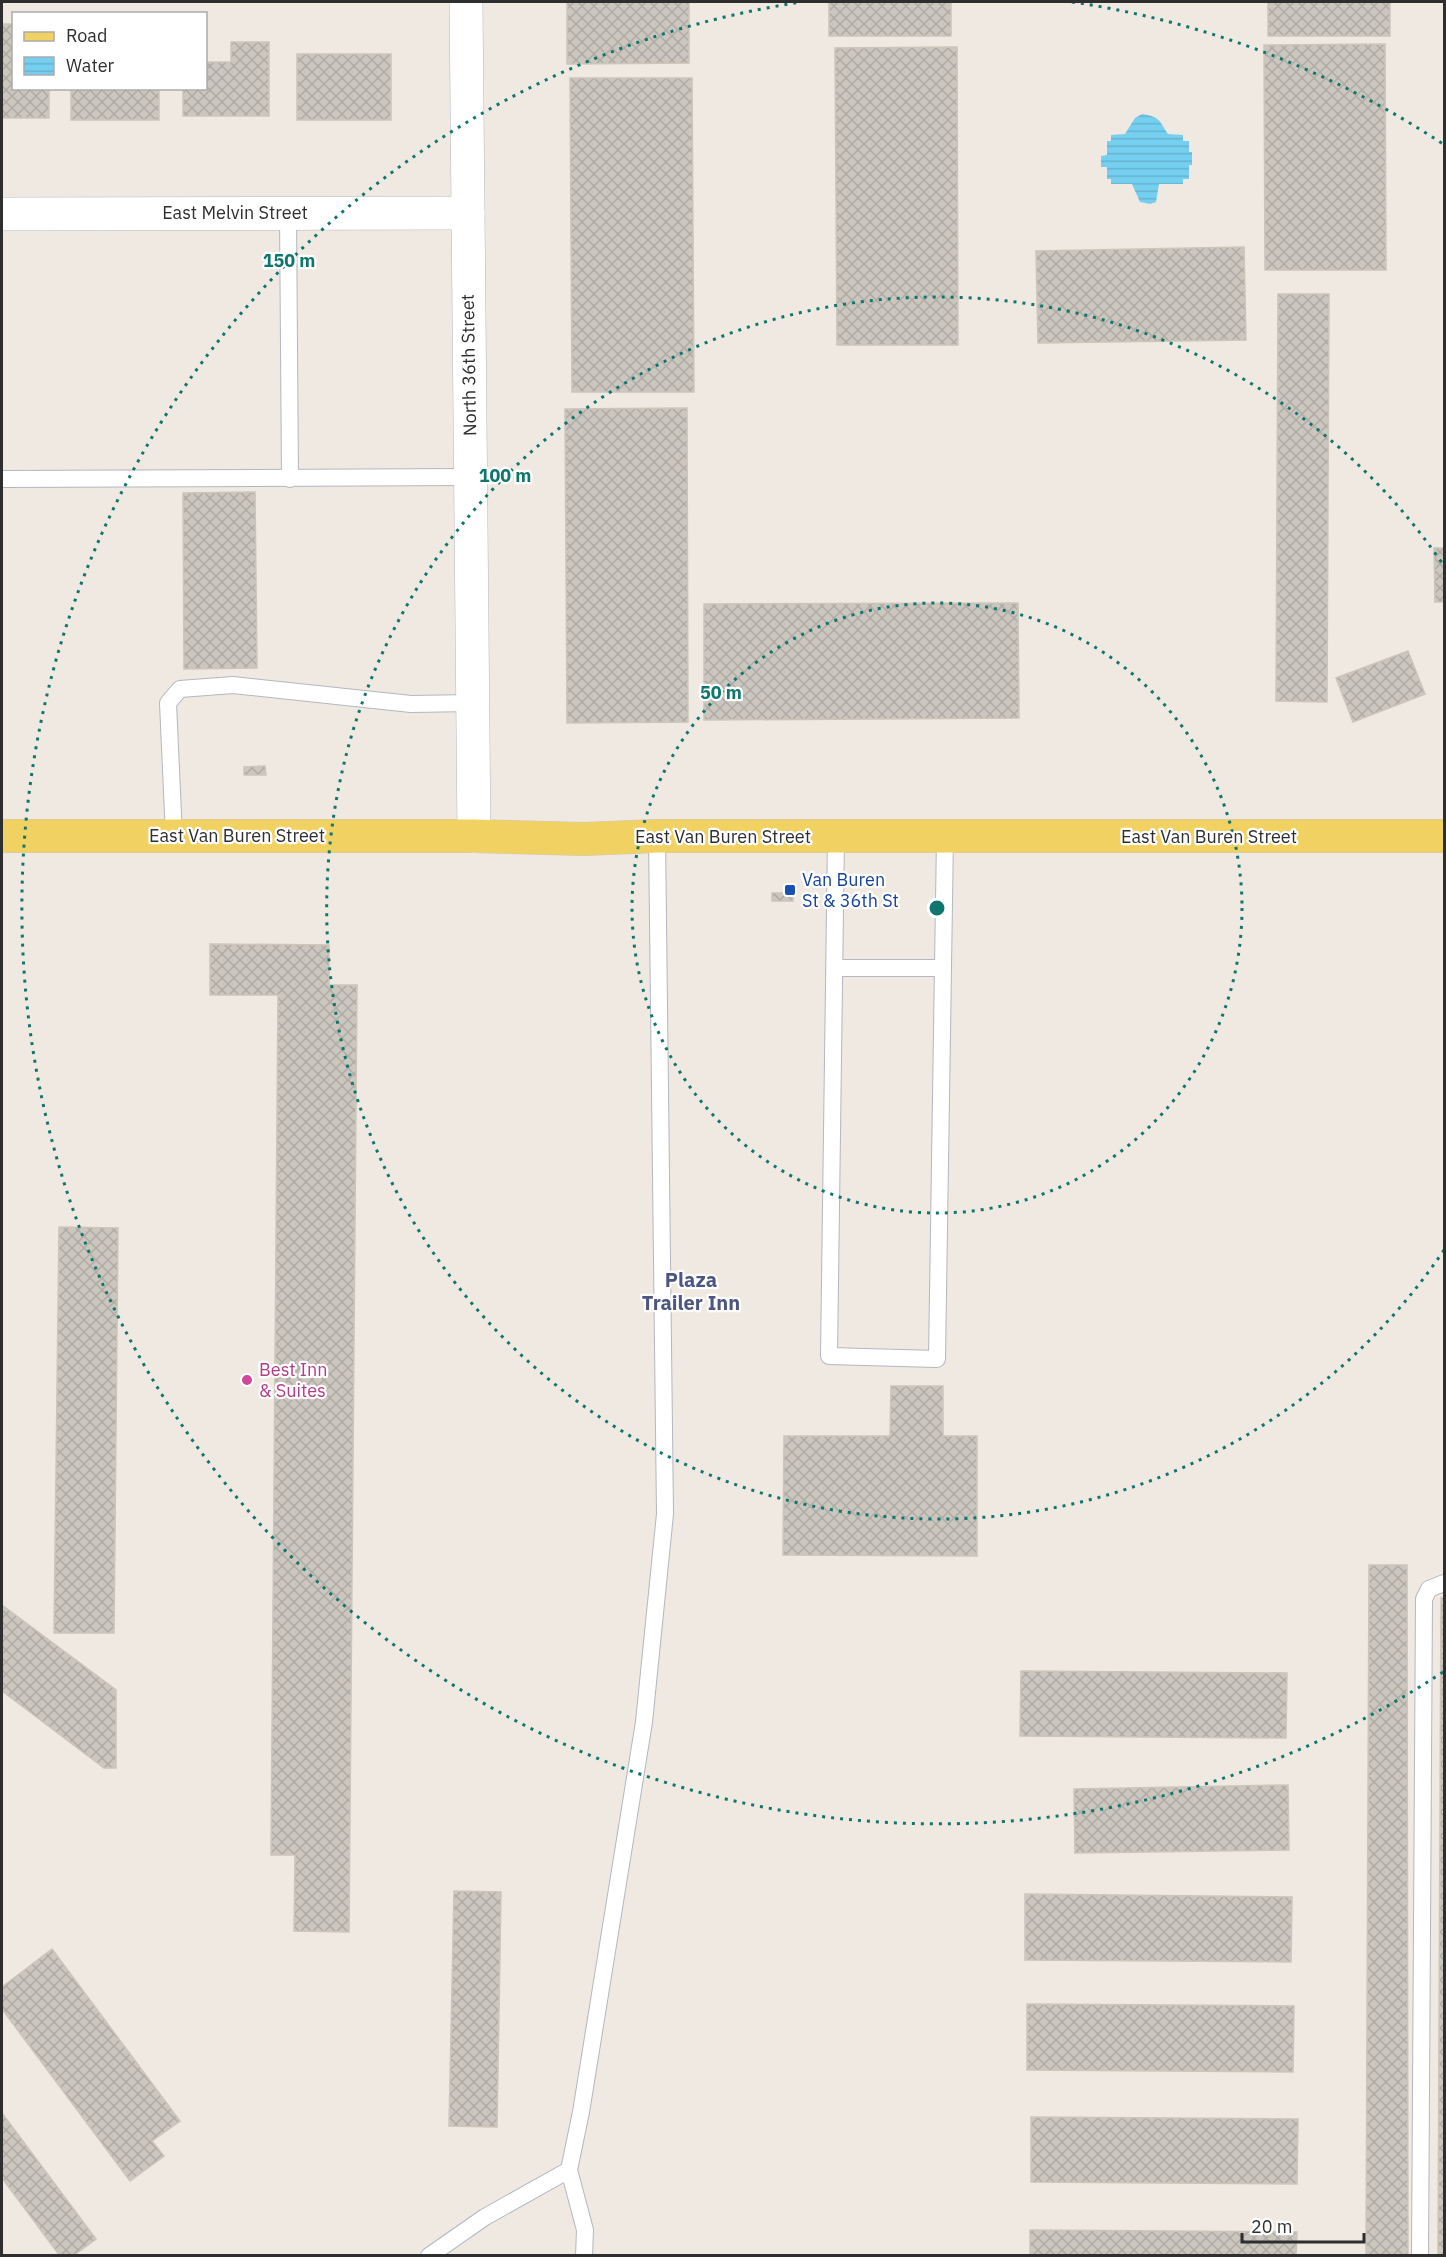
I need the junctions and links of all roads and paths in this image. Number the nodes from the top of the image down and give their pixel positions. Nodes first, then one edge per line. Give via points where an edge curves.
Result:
1 (466, 2) edge
2 (288, 213) junction
3 (468, 213) junction
4 (2, 214) edge
5 (470, 477) junction
6 (2, 479) edge
7 (290, 479) junction
8 (473, 704) junction
9 (2, 836) edge
10 (174, 836) junction
11 (474, 836) junction
12 (657, 836) junction
13 (836, 836) junction
14 (945, 836) junction
15 (1444, 836) edge
16 (835, 968) junction
17 (943, 968) junction
18 (1444, 1583) edge
19 (569, 2170) junction
20 (429, 2256) edge
21 (584, 2256) edge
22 (1420, 2256) edge

1 - 3 street, North 36th Street
2 - 3 street, East Melvin Street
2 - 4 street, East Melvin Street
2 - 7 lane
3 - 5 street, North 36th Street
5 - 7 lane
5 - 8 street, North 36th Street
6 - 7 lane
8 - 10 lane via 411,704 233,685 180,689 168,704
8 - 11 street, North 36th Street
9 - 10 main road, East Van Buren Street
10 - 11 main road, East Van Buren Street
11 - 12 main road, East Van Buren Street
12 - 13 main road, East Van Buren Street
12 - 19 lane via 665,1514 644,1722
13 - 14 main road, East Van Buren Street
13 - 16 lane
14 - 15 main road, East Van Buren Street
14 - 17 lane
16 - 17 lane
16 - 17 lane via 829,1356 937,1359
18 - 22 lane via 1429,1589 1424,1599
19 - 20 lane via 485,2217
19 - 21 lane via 585,2230

